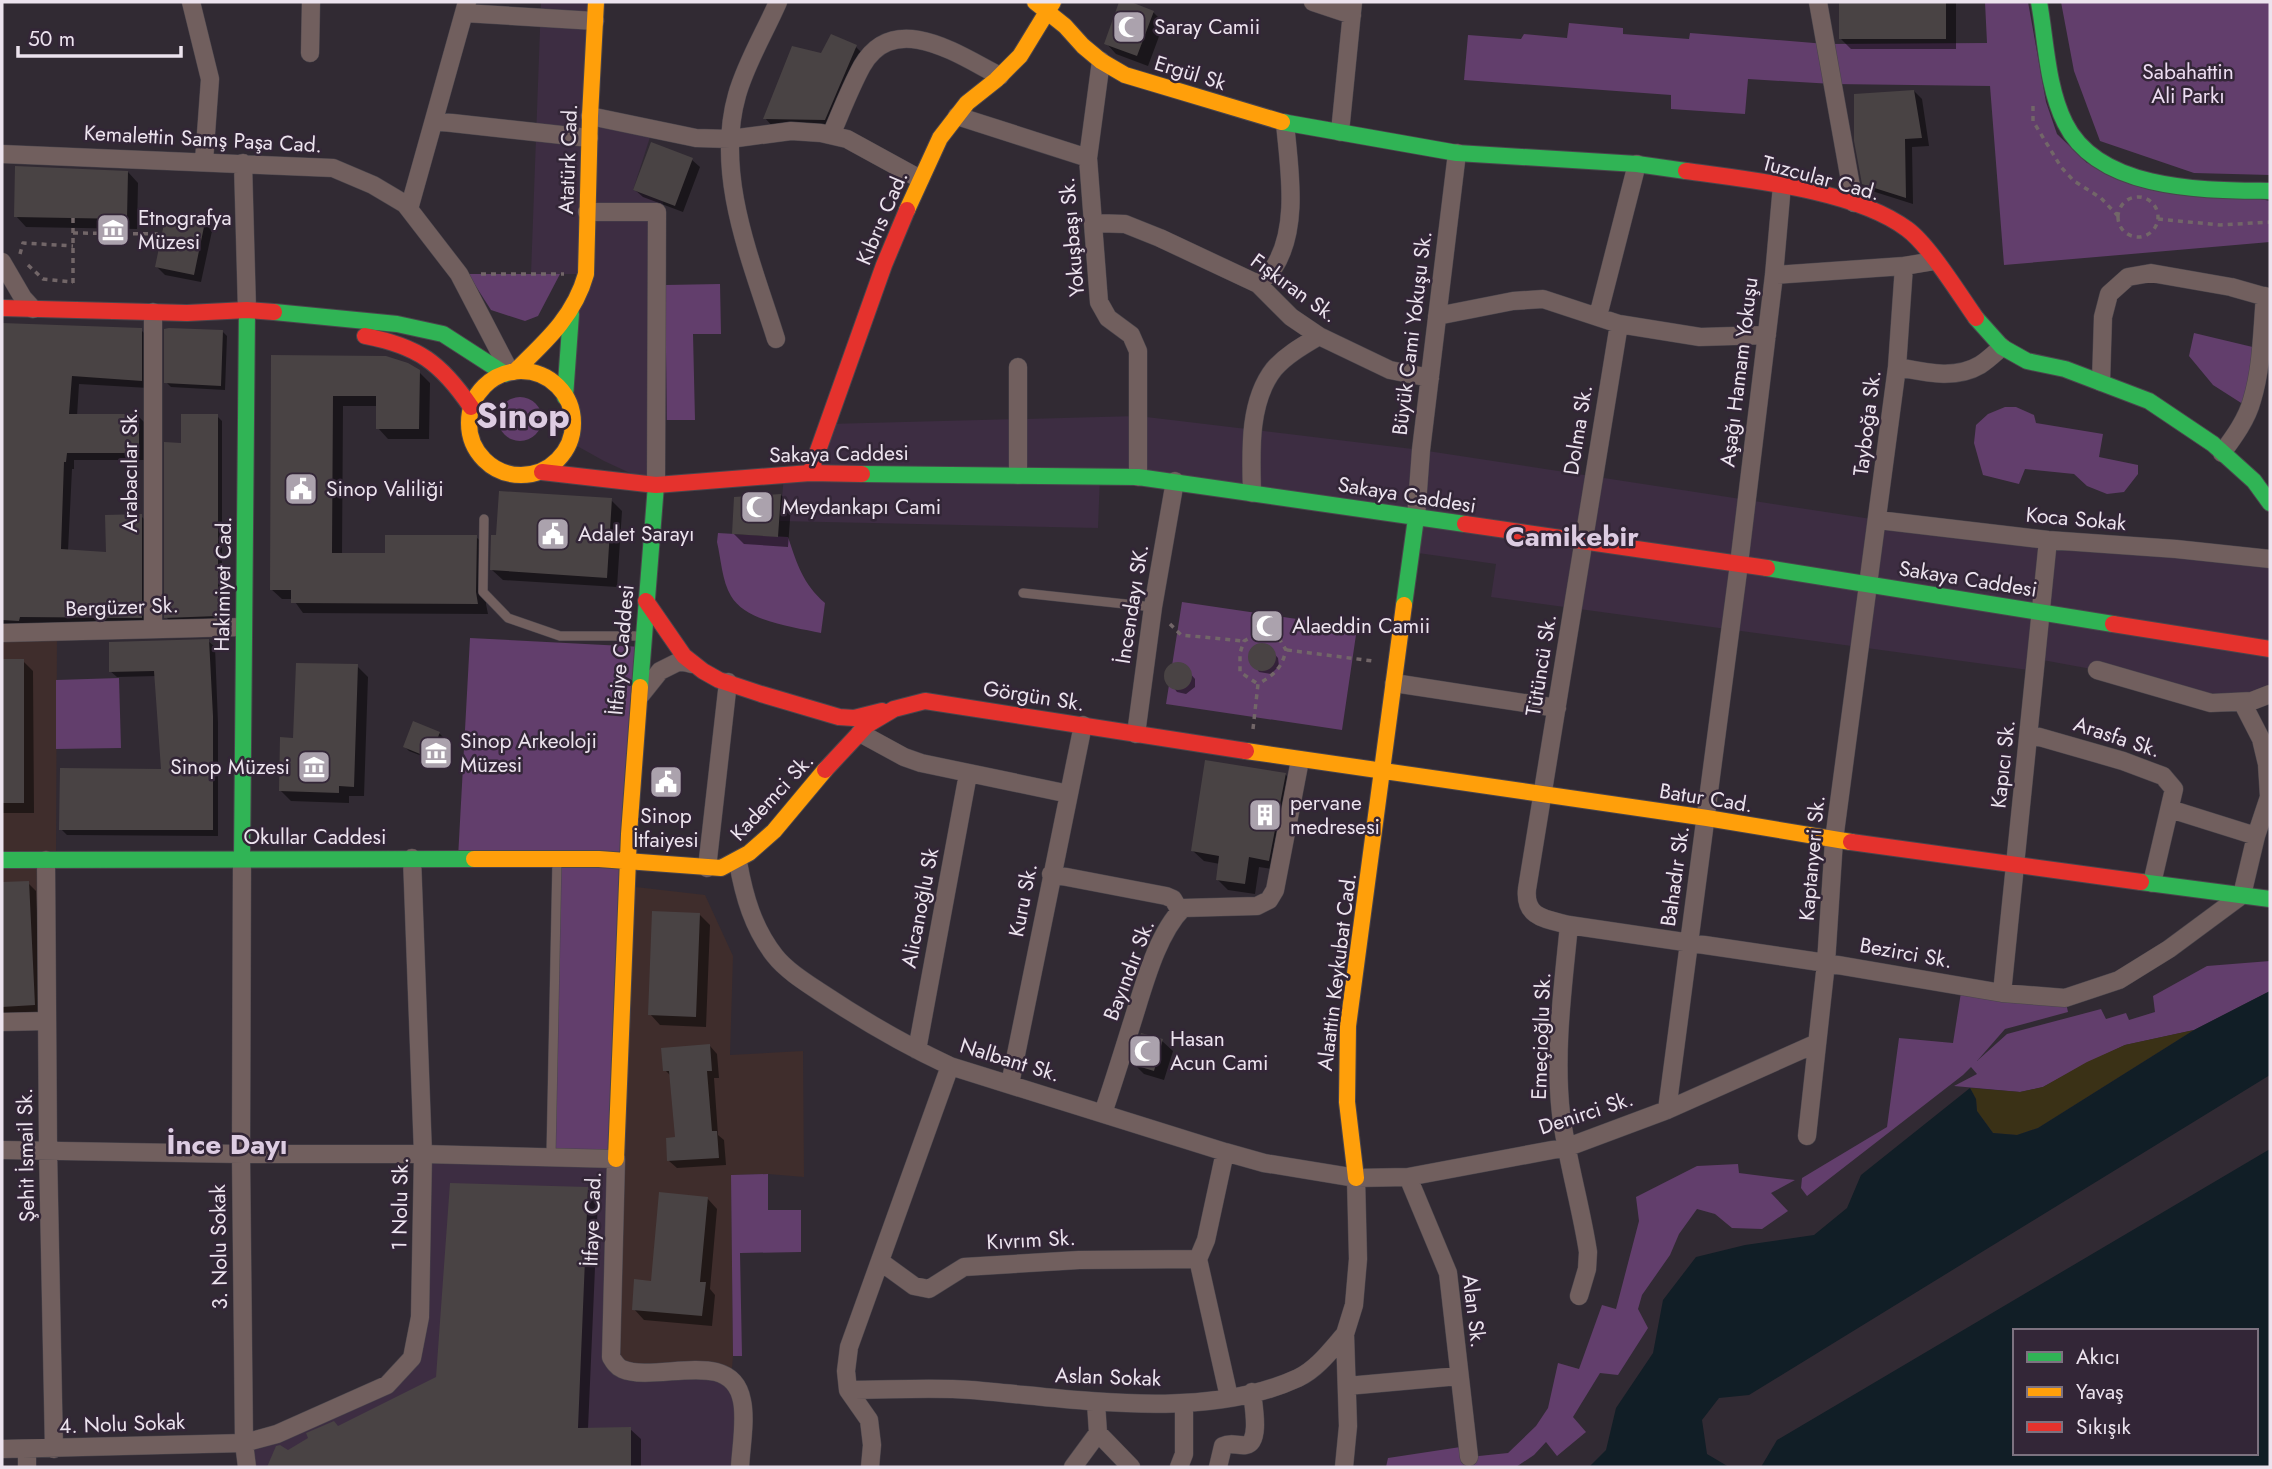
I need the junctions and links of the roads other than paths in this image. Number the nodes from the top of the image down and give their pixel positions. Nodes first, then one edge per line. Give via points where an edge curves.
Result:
1 (191, 2) edge
2 (311, 2) edge
3 (596, 2) edge
4 (778, 2) edge
5 (1035, 2) edge
6 (1313, 2) edge
7 (1818, 2) edge
8 (2039, 2) edge
9 (1051, 7) edge
10 (465, 8) edge
11 (1352, 8) edge
12 (595, 21) junction
13 (310, 54) dead end
14 (1101, 61) junction
15 (1000, 76) junction
16 (590, 116) junction
17 (957, 116) junction
18 (434, 121) junction
19 (1285, 123) junction
20 (1340, 132) junction
21 (831, 135) junction
22 (589, 138) junction
23 (730, 139) junction
24 (1457, 153) junction
25 (2, 154) edge
26 (1088, 158) junction
27 (204, 161) junction
28 (243, 163) junction
29 (1637, 164) junction
30 (920, 179) junction
31 (1782, 186) junction
32 (2270, 191) edge
33 (1854, 203) junction
34 (409, 209) junction
35 (587, 212) junction
36 (1093, 223) junction
37 (1934, 261) junction
38 (1904, 266) junction
39 (4, 273) edge
40 (1774, 275) junction
41 (1258, 284) junction
42 (2268, 297) edge
43 (2, 308) edge
44 (33, 309) junction
45 (153, 312) junction
46 (571, 314) junction
47 (1437, 316) junction
48 (1598, 316) junction
49 (251, 322) junction
50 (1619, 324) junction
51 (313, 332) dead end
52 (1767, 335) junction
53 (1319, 336) junction
54 (776, 339) dead end
55 (2002, 347) junction
56 (1018, 367) dead end
57 (1897, 367) junction
58 (510, 373) junction
59 (1430, 379) junction
60 (2101, 382) junction
61 (565, 397) junction
62 (471, 407) junction
63 (2222, 453) junction
64 (611, 464) dead end
65 (542, 472) junction
66 (810, 473) junction
67 (1018, 475) junction
68 (1138, 477) junction
69 (1175, 481) junction
70 (656, 485) junction
71 (1252, 493) junction
72 (2270, 503) edge
73 (1416, 518) junction
74 (484, 519) dead end
75 (1878, 520) junction
76 (2048, 540) junction
77 (1583, 542) junction
78 (2270, 559) edge
79 (1739, 564) junction
80 (1870, 585) junction
81 (1023, 593) dead end
82 (646, 601) junction
83 (1153, 607) junction
84 (2042, 611) junction
85 (243, 627) junction
86 (153, 629) junction
87 (2, 633) edge
88 (644, 636) junction
89 (2270, 649) edge
90 (692, 664) junction
91 (2097, 670) dead end
92 (728, 682) junction
93 (1394, 683) junction
94 (2270, 694) edge
95 (638, 699) junction
96 (925, 701) joint
97 (2242, 702) junction
98 (899, 705) junction
99 (1557, 708) junction
100 (1083, 725) junction
101 (860, 733) junction
102 (1136, 734) junction
103 (2029, 734) junction
104 (1300, 760) junction
105 (1383, 772) junction
106 (968, 774) junction
107 (1069, 794) junction
108 (1544, 794) junction
109 (2170, 809) junction
110 (1707, 818) junction
111 (2256, 836) junction
112 (1834, 840) junction
113 (242, 858) junction
114 (412, 858) junction
115 (557, 858) junction
116 (2, 860) edge
117 (46, 860) junction
118 (629, 862) junction
119 (738, 862) junction
120 (2015, 865) junction
121 (707, 867) junction
122 (1051, 874) junction
123 (2152, 883) junction
124 (2242, 895) junction
125 (2270, 899) edge
126 (1180, 911) junction
127 (1569, 925) junction
128 (1689, 942) junction
129 (1826, 963) junction
130 (2002, 993) junction
131 (47, 1021) junction
132 (2, 1022) edge
133 (1817, 1043) junction
134 (917, 1050) junction
135 (950, 1066) junction
136 (1010, 1084) junction
137 (1667, 1110) junction
138 (1103, 1113) junction
139 (1807, 1136) dead end
140 (1568, 1147) junction
141 (2, 1150) edge
142 (48, 1150) junction
143 (1225, 1152) junction
144 (241, 1154) junction
145 (424, 1154) junction
146 (551, 1156) junction
147 (616, 1158) junction
148 (1408, 1177) junction
149 (1356, 1178) junction
150 (1198, 1259) junction
151 (881, 1262) junction
152 (1579, 1296) dead end
153 (1345, 1335) junction
154 (1460, 1376) junction
155 (1346, 1386) junction
156 (848, 1390) junction
157 (1252, 1392) junction
158 (1229, 1397) junction
159 (1096, 1403) junction
160 (1184, 1403) junction
161 (1098, 1433) junction
162 (244, 1443) junction
163 (2, 1449) edge
164 (54, 1449) junction
165 (1469, 1457) dead end
166 (27, 1458) edge
167 (247, 1467) edge
168 (740, 1467) edge
169 (870, 1467) edge
170 (1073, 1467) edge
171 (1131, 1467) edge
172 (1179, 1467) edge
173 (1218, 1467) edge
174 (1344, 1467) edge

1 - 27 street via 210,79
2 - 13 street
3 - 12 main road, Atatürk Cad.
4 - 23 street via 740,86
5 - 9 main road, Ergül Sk
6 - 11 street
7 - 33 street
8 - 32 main road via 2056,98 2066,126 2084,150 2113,169 2185,188
9 - 14 main road, Ergül Sk
9 - 15 main road, Kıbrıs Cad. via 1020,56
10 - 12 street
10 - 18 street
11 - 20 street
12 - 16 main road, Atatürk Cad.
14 - 19 main road, Ergül Sk via 1125,75
14 - 26 street, Yokuşbaşı Sk.
15 - 17 main road, Kıbrıs Cad.
15 - 21 street via 920,38 891,42 863,64
16 - 22 main road, Atatürk Cad.
16 - 23 street via 696,138
17 - 26 street
17 - 30 main road, Kıbrıs Cad. via 940,138
18 - 22 street
18 - 34 street
19 - 20 main road, Ergül Sk
19 - 41 street via 1289,223 1282,252
20 - 24 main road, Tuzcular Cad.
21 - 23 street via 790,131
21 - 30 street via 872,151
22 - 35 main road, Atatürk Cad.
23 - 54 street via 731,178 740,222
24 - 29 main road, Tuzcular Cad.
24 - 47 street, Büyük Cami Yokuşu Sk.
25 - 27 street, Kemalettin Samş Paşa Cad.
26 - 36 street, Yokuşbaşı Sk.
27 - 28 street, Kemalettin Samş Paşa Cad.
28 - 34 street, Kemalettin Samş Paşa Cad. via 333,167 373,185
28 - 49 street
29 - 31 main road, Tuzcular Cad.
29 - 48 street
30 - 66 main road, Kıbrıs Cad. via 884,265
31 - 33 main road, Tuzcular Cad.
31 - 40 street, Aşağı Hamam Yokuşu
33 - 37 main road, Tuzcular Cad. via 1908,229
34 - 58 street, Kemalettin Samş Paşa Cad. via 459,274
35 - 46 main road, Atatürk Cad. via 586,274
35 - 70 street via 657,212
36 - 41 street, Fışkıran Sk. via 1125,224
36 - 68 street, Yokuşbaşı Sk. via 1099,302 1108,318 1132,335 1138,351
37 - 38 street
37 - 55 main road, Tuzcular Cad.
38 - 40 street
38 - 57 street, Tayboğa Sk.
39 - 44 street
40 - 52 street, Aşağı Hamam Yokuşu
41 - 53 street, Fışkıran Sk. via 1291,317
42 - 60 street via 2151,273 2128,277 2109,295 2103,317
42 - 63 street via 2252,403
43 - 44 main road
44 - 45 main road
45 - 49 main road
45 - 86 street, Arabacılar Sk.
46 - 58 main road
46 - 61 main road
47 - 48 street via 1543,299
47 - 59 street, Büyük Cami Yokuşu Sk.
48 - 50 street
49 - 58 main road via 421,328 443,334
49 - 85 main road, Hakimiyet Cad.
50 - 52 street via 1700,337
50 - 77 street, Dolma Sk.
51 - 62 main road via 397,341 426,355 452,378
52 - 79 street, Aşağı Hamam Yokuşu
53 - 59 street, Fışkıran Sk. via 1391,370
53 - 71 street via 1274,369 1262,392 1251,454
55 - 57 street via 1980,365 1959,373
55 - 60 main road, Tuzcular Cad. via 2027,361
56 - 67 street
57 - 75 street, Tayboğa Sk.
58 - 61 main road via 542,376
58 - 62 main road via 480,390
59 - 73 street, Büyük Cami Yokuşu Sk.
60 - 63 main road, Tuzcular Cad. via 2149,401
61 - 65 main road via 576,445
62 - 65 main road via 469,436 486,463 520,476
63 - 72 main road, Tuzcular Cad. via 2254,481
64 - 70 main road
65 - 70 main road, Sakaya Caddesi
66 - 67 main road, Sakaya Caddesi
66 - 70 main road, Sakaya Caddesi
67 - 68 main road, Sakaya Caddesi
68 - 69 main road, Sakaya Caddesi
69 - 71 main road, Sakaya Caddesi
69 - 83 street, İncendayı SK.
70 - 82 main road, İtfaiye Caddesi
71 - 73 main road, Sakaya Caddesi
73 - 77 main road, Sakaya Caddesi
73 - 93 main road, Alaattin Keykubat Cad.
74 - 88 lane via 483,592 508,618 560,636
75 - 76 street, Koca Sokak
75 - 80 street, Tayboğa Sk.
76 - 78 street, Koca Sokak
76 - 84 street, Kapıcı Sk.
77 - 79 main road, Sakaya Caddesi
77 - 99 street, Tütüncü Sk.
79 - 80 main road, Sakaya Caddesi
79 - 110 street, Bahadır Sk.
80 - 84 main road, Sakaya Caddesi
80 - 112 street, Kaptanyeri Sk.
81 - 83 lane
82 - 88 main road, İtfaiye Caddesi
82 - 90 main road
83 - 102 street, İncendayı SK.
84 - 89 main road, Sakaya Caddesi
84 - 103 street, Kapıcı Sk.
85 - 86 street, Bergüzer Sk.
85 - 113 main road, Hakimiyet Cad.
86 - 87 street, Bergüzer Sk.
88 - 95 main road, İtfaiye Caddesi
90 - 92 main road
90 - 95 street via 680,661 660,671
91 - 97 street via 2211,703
92 - 98 main road via 839,717 871,715
92 - 121 street
93 - 99 street
93 - 105 main road, Alaattin Keykubat Cad.
94 - 97 street
95 - 118 main road, İtfaiye Caddesi
96 - 98 main road, Kademci Sk.
96 - 100 main road, Görgün Sk.
97 - 111 street via 2267,764 2269,797
98 - 101 main road, Kademci Sk.
99 - 108 street, Tütüncü Sk.
100 - 102 main road, Görgün Sk.
100 - 107 street, Kuru Sk.
101 - 106 street via 904,757
101 - 119 main road, Kademci Sk. via 763,844
102 - 104 main road, Batur Cad.
103 - 109 street, Arasfa Sk. via 2163,776 2174,789
103 - 120 street, Kapıcı Sk.
104 - 105 main road, Batur Cad.
104 - 126 street, Bayındır Sk. via 1275,890 1269,900 1257,906
105 - 108 main road, Batur Cad.
105 - 149 main road, Alaattin Keykubat Cad. via 1345,1069
106 - 107 street
106 - 134 street, Alicanoğlu Sk
107 - 122 street, Kuru Sk.
108 - 110 main road, Batur Cad.
108 - 127 street, Bezirci Sk. via 1526,900 1536,915
109 - 111 street
109 - 123 street, Arasfa Sk.
110 - 112 main road, Batur Cad.
110 - 128 street, Bahadır Sk.
111 - 124 street
112 - 120 main road, Batur Cad.
112 - 129 street, Kaptanyeri Sk.
113 - 114 main road, Okullar Caddesi
113 - 117 main road, Okullar Caddesi
113 - 144 street, 3. Nolu Sokak
114 - 115 main road, Okullar Caddesi
114 - 145 street, 1 Nolu Sk.
115 - 118 main road, Okullar Caddesi
115 - 146 lane
116 - 117 main road, Okullar Caddesi
117 - 131 street, Şehit İsmail Sk.
118 - 121 main road, Kademci Sk.
118 - 147 main road, İtfaye Cad.
119 - 121 main road, Kademci Sk.
119 - 134 street, Nalbant Sk. via 758,931 776,958 849,1012
120 - 123 main road, Batur Cad.
120 - 130 street, Kapıcı Sk.
122 - 126 street via 1166,896
122 - 136 street, Kuru Sk.
123 - 124 main road, Batur Cad.
124 - 125 main road, Batur Cad.
124 - 130 street, Bezirci Sk. via 2119,980 2066,998
126 - 138 street, Bayındır Sk. via 1166,930 1143,990
127 - 128 street, Bezirci Sk.
127 - 140 street, Emeçioğlu Sk. via 1560,1048 1561,1114
128 - 129 street, Bezirci Sk.
128 - 137 street, Bahadır Sk.
129 - 130 street, Bezirci Sk.
129 - 133 street, Kaptanyeri Sk.
131 - 132 street
131 - 142 street, Şehit İsmail Sk.
133 - 137 street, Denirci Sk.
133 - 139 street, Kaptanyeri Sk.
134 - 135 street, Nalbant Sk.
135 - 136 street, Nalbant Sk.
135 - 151 street
136 - 138 street, Nalbant Sk.
137 - 140 street, Denirci Sk.
138 - 143 street, Nalbant Sk.
140 - 148 street, Denirci Sk.
140 - 152 street, Emeçioğlu Sk. via 1588,1252
141 - 142 street
142 - 144 street
142 - 164 street, Şehit İsmail Sk.
143 - 149 street, Nalbant Sk.
143 - 150 street
144 - 145 street
144 - 162 street, 3. Nolu Sokak
145 - 146 street
145 - 162 street, 1 Nolu Sk. via 421,1317 412,1358 387,1385 277,1434
146 - 147 street
147 - 168 street, İtfaye Cad. via 611,1357 619,1368 633,1371 717,1371 735,1382 742,1402
148 - 149 street, Denirci Sk.
148 - 154 street, Alan Sk. via 1448,1273
149 - 153 street via 1358,1259 1354,1306
150 - 151 street, Kıvrım Sk. via 964,1266 929,1289 914,1286
150 - 158 street
151 - 156 street via 849,1348
153 - 155 street
153 - 157 street, Aslan Sokak via 1300,1377
154 - 155 street
154 - 165 street, Alan Sk.
155 - 174 street
156 - 159 street, Aslan Sokak via 969,1390
156 - 169 street via 869,1420
157 - 158 street, Aslan Sokak
157 - 173 street via 1252,1441 1223,1446
158 - 160 street, Aslan Sokak
159 - 160 street, Aslan Sokak
159 - 161 street
160 - 172 street via 1184,1454
161 - 170 street
161 - 171 street
162 - 164 street, 4. Nolu Sokak
162 - 167 street, 3. Nolu Sokak
163 - 166 street, 4. Nolu Sokak
164 - 166 street, 4. Nolu Sokak

